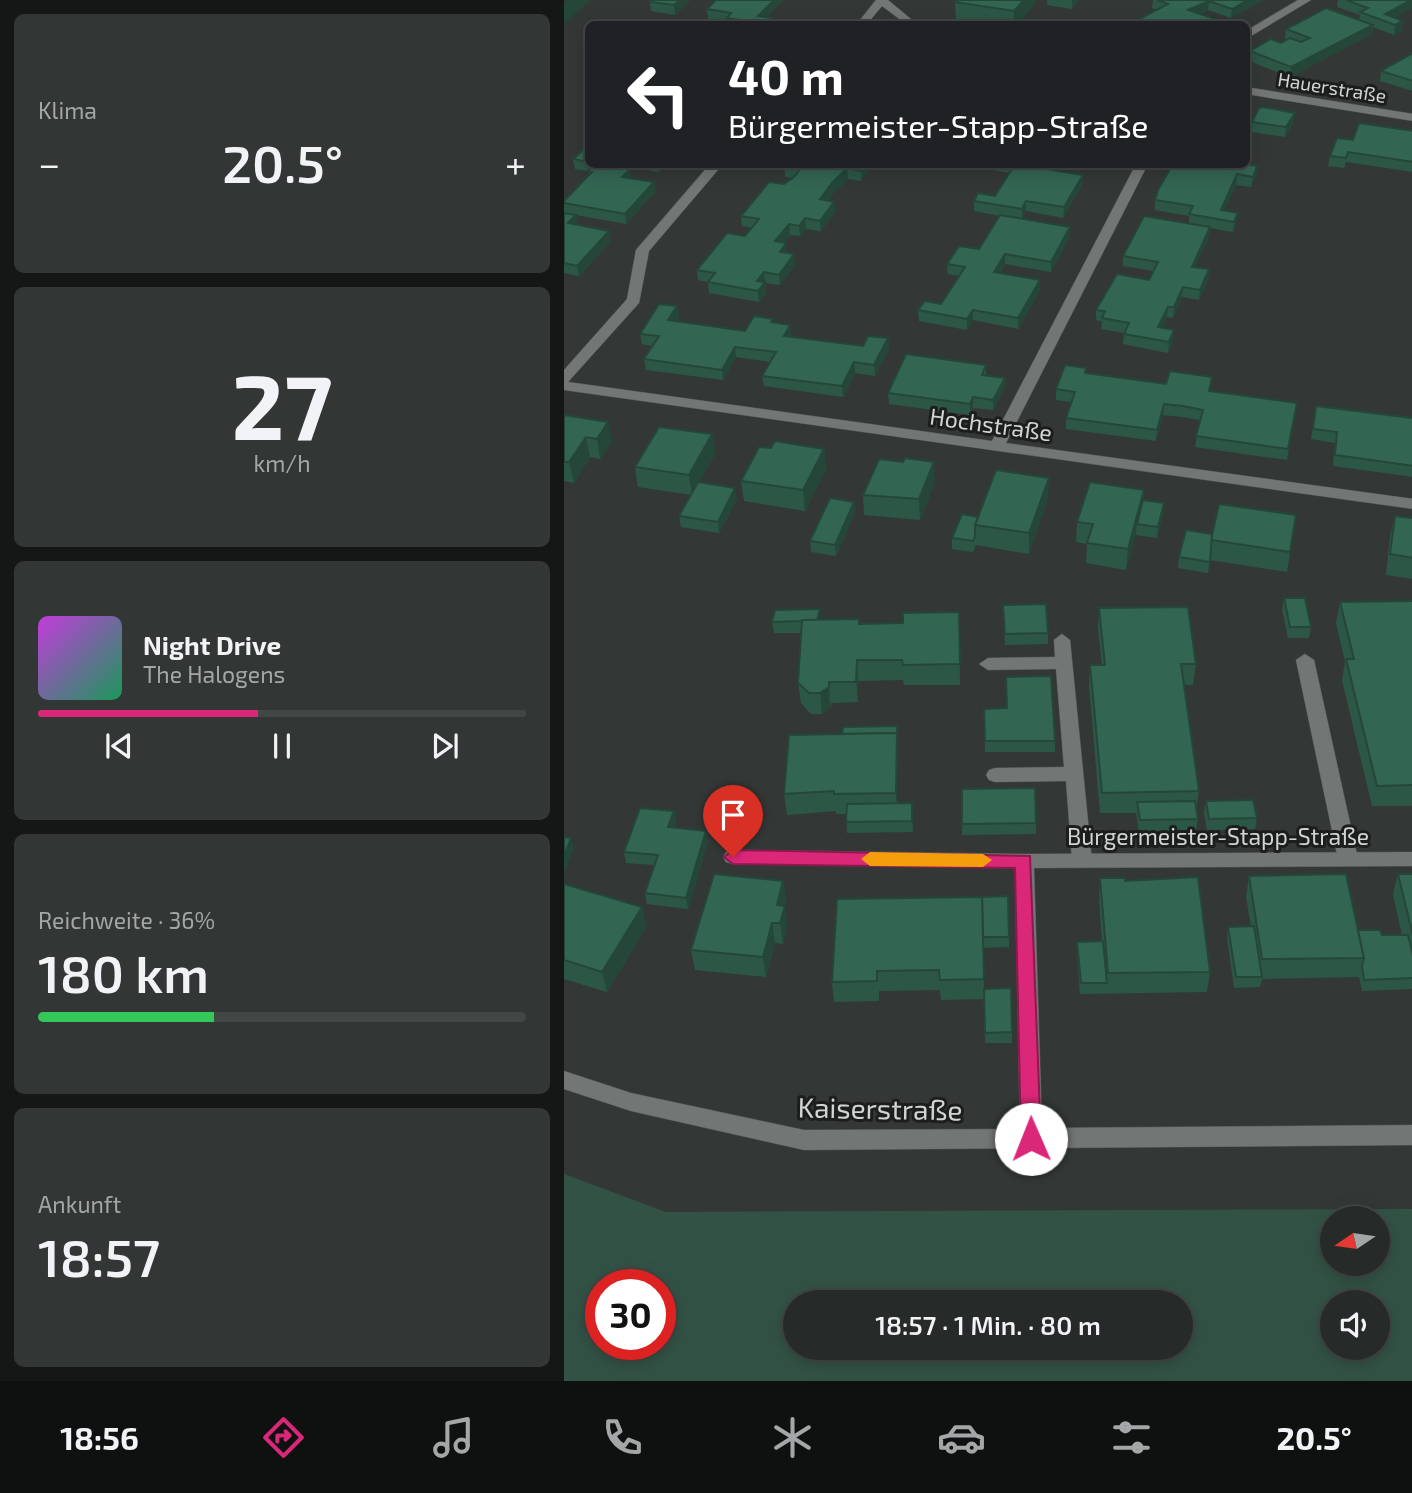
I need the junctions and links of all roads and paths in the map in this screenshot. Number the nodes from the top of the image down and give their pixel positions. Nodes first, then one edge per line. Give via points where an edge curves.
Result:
1 (882, 0) edge
2 (1306, 0) edge
3 (864, 21) edge
4 (908, 21) edge
5 (1250, 34) edge
6 (1250, 91) edge
7 (1413, 118) edge
8 (714, 168) edge
9 (1140, 168) edge
10 (564, 379) edge
11 (564, 386) edge
12 (996, 448) junction
13 (1413, 504) edge
14 (1062, 640) dead end
15 (1305, 660) dead end
16 (1064, 663) junction
17 (988, 664) dead end
18 (1073, 774) junction
19 (995, 775) dead end
20 (733, 857) dead end
21 (1348, 859) junction
22 (1413, 859) edge
23 (1024, 861) junction
24 (1082, 861) junction
25 (564, 1080) edge
26 (1413, 1135) edge
27 (1031, 1139) junction

1 - 3 street
1 - 4 street
2 - 5 street
6 - 7 street, Hauerstraße
8 - 10 street via 643,250 634,300
9 - 12 street
11 - 12 street, Hochstraße
12 - 13 street, Hochstraße
14 - 16 street
15 - 21 street
16 - 17 street
16 - 18 street
18 - 19 street
18 - 24 street
20 - 23 street, Bürgermeister-Stapp-Straße
21 - 22 street, Bürgermeister-Stapp-Straße
21 - 24 street, Bürgermeister-Stapp-Straße
23 - 24 street, Bürgermeister-Stapp-Straße
23 - 27 street
25 - 27 street, Kaiserstraße via 632,1102 804,1140
26 - 27 street, Kaiserstraße

